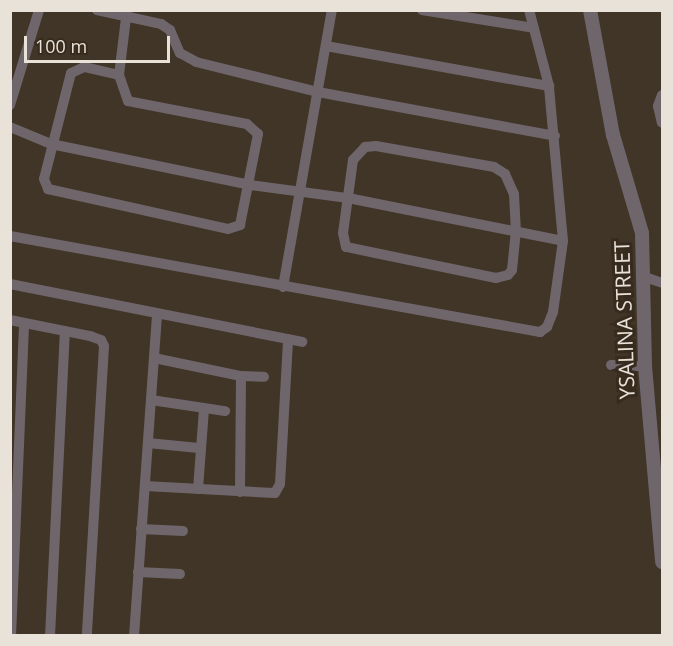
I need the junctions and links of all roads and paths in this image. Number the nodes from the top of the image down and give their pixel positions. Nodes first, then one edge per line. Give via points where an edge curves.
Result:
1 (39, 10) edge
2 (98, 10) edge
3 (332, 10) edge
4 (422, 10) edge
5 (530, 10) edge
6 (590, 10) edge
7 (126, 14) edge
8 (534, 28) junction
9 (326, 46) junction
10 (118, 75) junction
11 (549, 86) junction
12 (318, 92) junction
13 (663, 95) edge
14 (10, 105) edge
15 (663, 123) edge
16 (10, 127) edge
17 (555, 136) junction
18 (51, 144) junction
19 (250, 185) junction
20 (299, 193) junction
21 (348, 198) junction
22 (516, 230) junction
23 (10, 236) edge
24 (563, 241) junction
25 (645, 277) junction
26 (663, 283) edge
27 (10, 284) edge
28 (283, 287) junction
29 (157, 314) junction
30 (10, 320) edge
31 (24, 323) junction
32 (64, 331) junction
33 (288, 339) junction
34 (302, 342) dead end
35 (154, 358) junction
36 (611, 365) dead end
37 (645, 366) junction
38 (242, 376) junction
39 (264, 377) dead end
40 (151, 400) junction
41 (204, 409) junction
42 (225, 411) dead end
43 (148, 443) junction
44 (199, 448) junction
45 (145, 486) junction
46 (198, 489) junction
47 (240, 492) junction
48 (141, 530) junction
49 (183, 531) dead end
50 (661, 536) edge
51 (663, 562) edge
52 (138, 572) junction
53 (180, 574) dead end
54 (11, 636) edge
55 (50, 636) edge
56 (87, 636) edge
57 (134, 636) edge

1 - 14 street
2 - 7 street
3 - 9 street
4 - 8 street
5 - 8 street
6 - 25 street, YSALINA STREET via 613,135 642,233
7 - 10 street
7 - 12 street via 170,30 185,58
8 - 11 street
9 - 11 street
9 - 12 street
10 - 18 street via 84,67 71,73
10 - 19 street via 123,96 136,105 255,128 259,141
11 - 17 street
12 - 17 street
12 - 20 street
13 - 15 street via 658,106
16 - 18 street
17 - 24 street
18 - 19 street
18 - 19 street via 45,185 68,196 228,229 240,225
19 - 20 street
20 - 21 street
20 - 28 street
21 - 22 street
21 - 22 street via 353,160 365,147 494,167 511,182
21 - 22 street via 344,242 353,251 503,278 512,270
22 - 24 street
23 - 28 street
24 - 28 street via 553,312 548,327 540,332
25 - 26 street
25 - 37 street, YSALINA STREET
27 - 29 street
29 - 33 street
29 - 35 street
30 - 31 street
31 - 32 street
31 - 54 street
32 - 55 street
32 - 56 street via 96,337 104,346
33 - 34 street
33 - 47 street via 280,484 269,494
35 - 38 street
35 - 40 street
36 - 37 street
37 - 50 street, YSALINA STREET
38 - 39 street
38 - 47 street
40 - 41 street
40 - 43 street
41 - 42 street
41 - 44 street
43 - 44 street
43 - 45 street
44 - 46 street
45 - 46 street
45 - 48 street
46 - 47 street
48 - 49 street
48 - 52 street
50 - 51 street, YSALINA STREET
52 - 53 street
52 - 57 street

